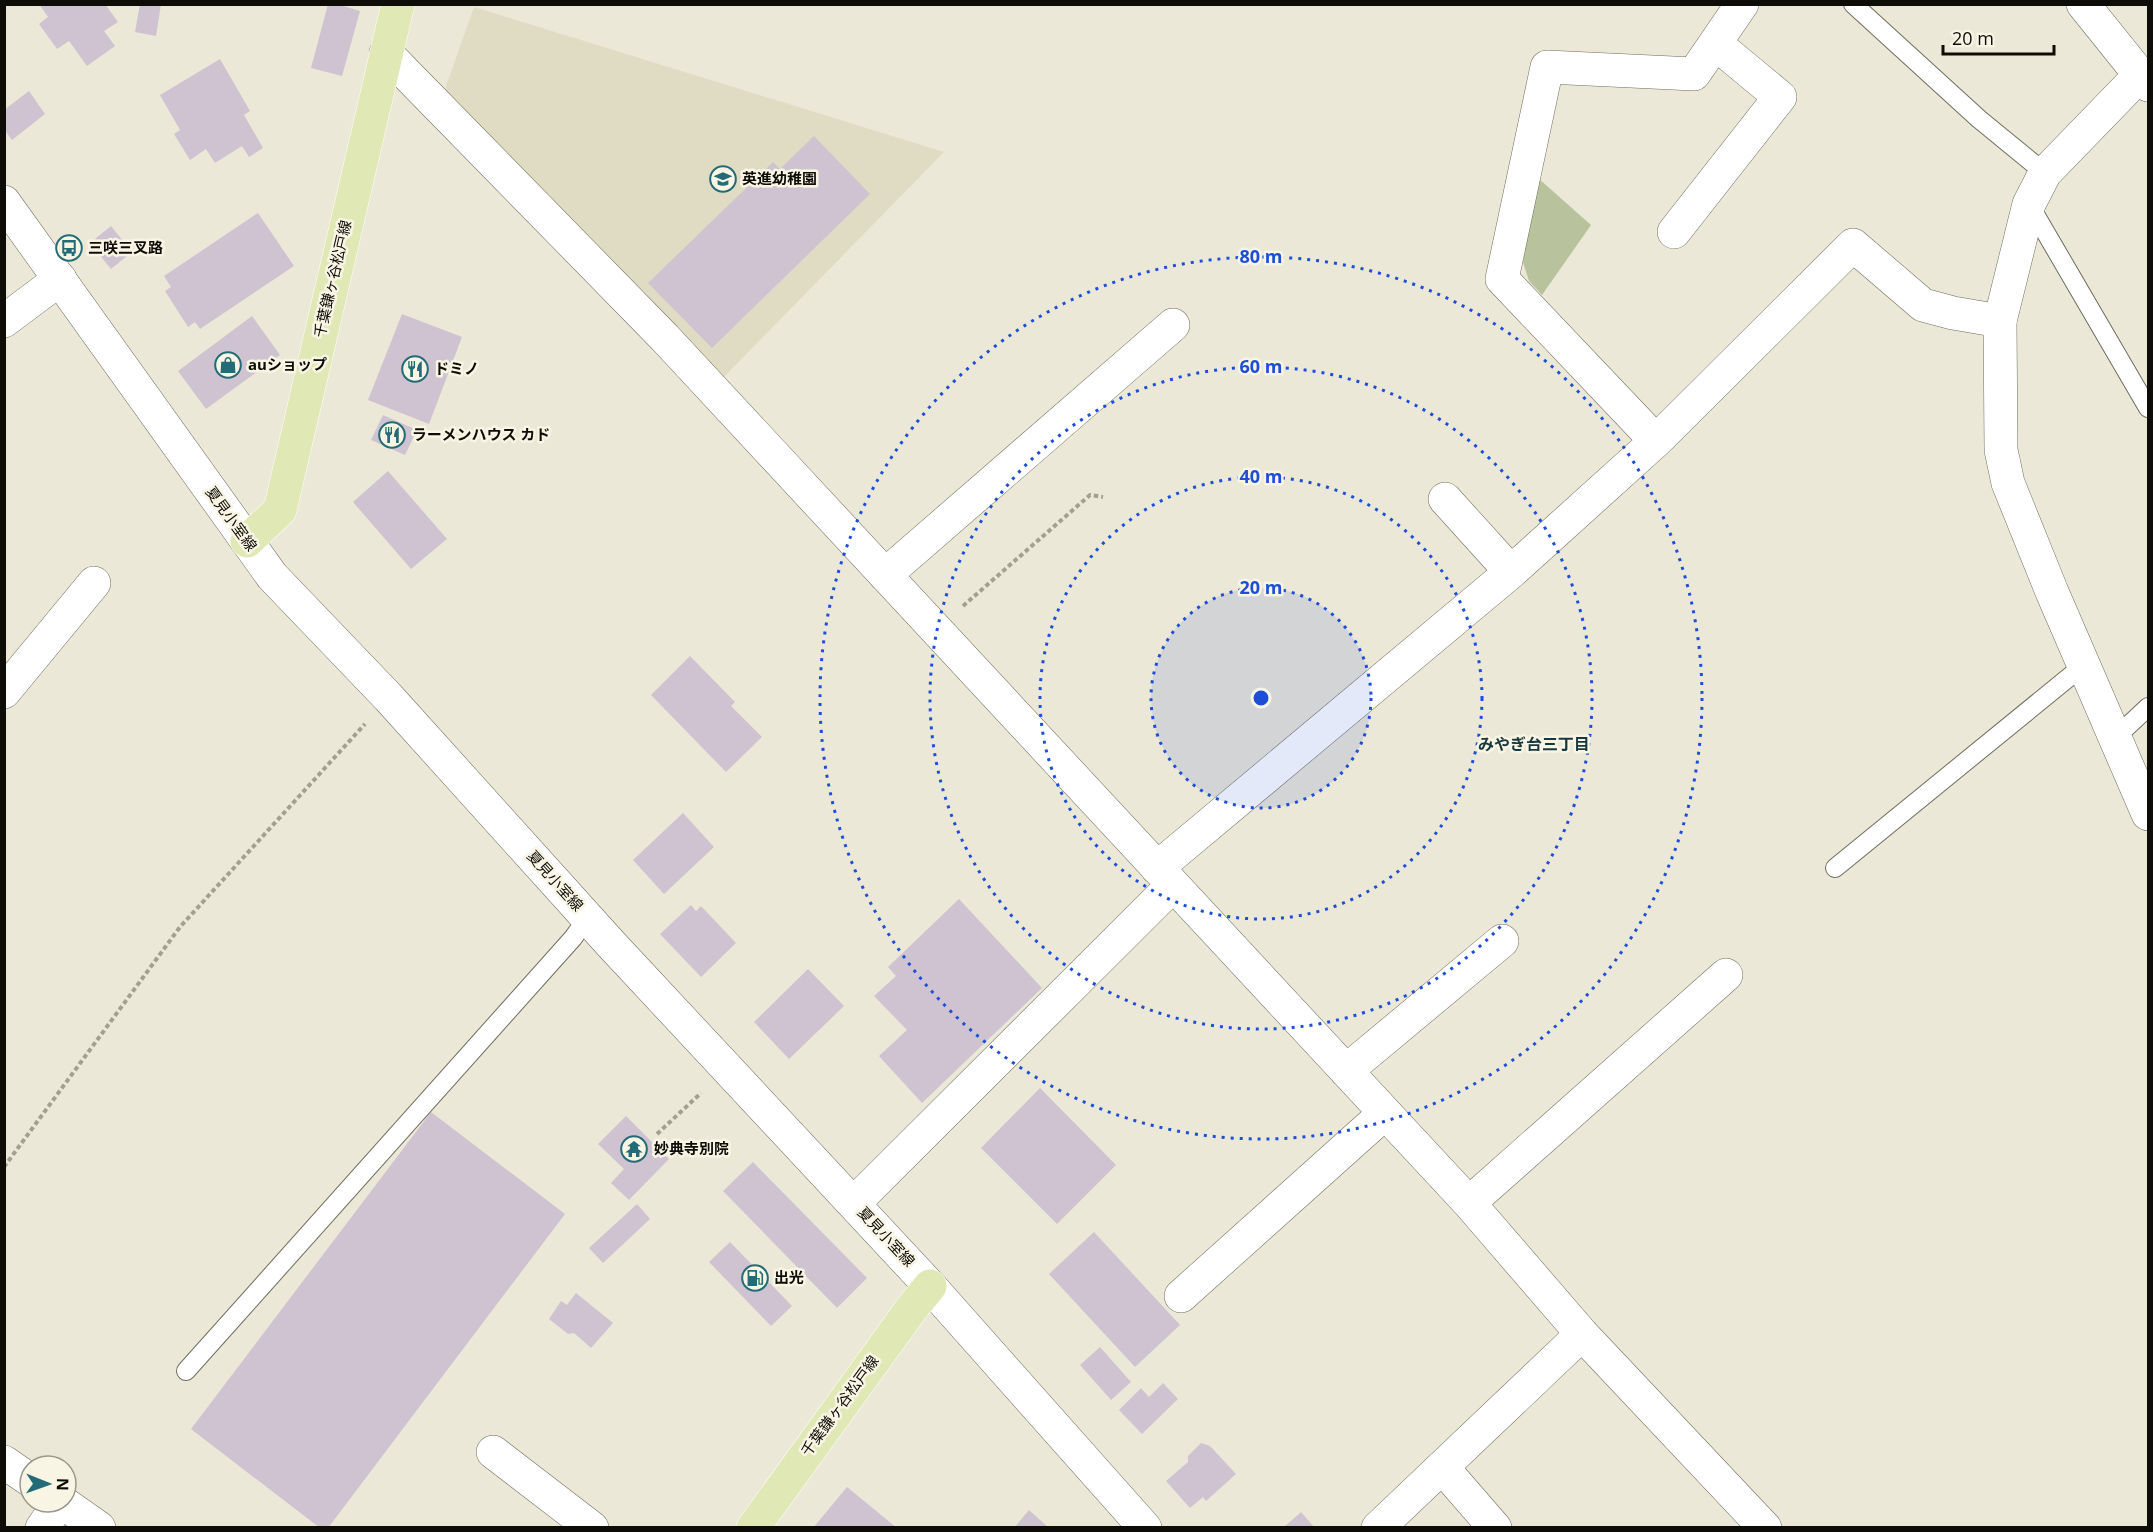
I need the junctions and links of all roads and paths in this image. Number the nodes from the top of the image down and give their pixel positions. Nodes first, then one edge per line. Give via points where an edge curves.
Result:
1 (398, 4) edge
2 (1742, 4) edge
3 (1853, 4) edge
4 (2083, 4) edge
5 (1716, 44) junction
6 (386, 53) junction
7 (2145, 80) edge
8 (2044, 173) junction
9 (4, 202) edge
10 (2029, 204) junction
11 (1674, 232) dead end
12 (60, 279) junction
13 (4, 321) edge
14 (2000, 321) junction
15 (1173, 326) dead end
16 (2148, 408) edge
17 (1656, 441) junction
18 (1103, 497) dead end
19 (1445, 499) dead end
20 (247, 541) junction
21 (1511, 572) junction
22 (885, 575) junction
23 (94, 583) dead end
24 (936, 630) junction
25 (2084, 665) junction
26 (4, 692) edge
27 (389, 698) junction
28 (2148, 707) edge
29 (2116, 737) junction
30 (2148, 814) edge
31 (1835, 868) dead end
32 (1165, 877) junction
33 (588, 917) junction
34 (1502, 941) dead end
35 (1726, 975) dead end
36 (1346, 1071) junction
37 (708, 1086) dead end
38 (1385, 1113) junction
39 (657, 1134) dead end
40 (4, 1167) edge
41 (854, 1203) junction
42 (1469, 1203) junction
43 (930, 1286) junction
44 (1181, 1296) dead end
45 (1582, 1334) junction
46 (186, 1371) dead end
47 (493, 1452) dead end
48 (4, 1462) edge
49 (1442, 1467) junction
50 (18, 1472) edge
51 (78, 1513) edge
52 (52, 1514) edge
53 (42, 1527) edge
54 (99, 1527) edge
55 (592, 1527) edge
56 (753, 1527) edge
57 (1145, 1527) edge
58 (1378, 1527) edge
59 (1495, 1527) edge
60 (1765, 1527) edge

1 - 6 main road, 千葉鎌ヶ谷松戸線
2 - 5 street
3 - 8 lane
4 - 7 street
5 - 11 street via 1779,97
5 - 17 street via 1694,74 1547,67 1502,279
6 - 20 main road, 千葉鎌ヶ谷松戸線 via 280,510
6 - 22 street via 665,338
7 - 8 street
8 - 10 street
9 - 12 street, 夏見小室線
10 - 14 street
10 - 16 lane
12 - 13 street
12 - 20 street, 夏見小室線
14 - 17 street via 1923,305 1853,245
14 - 25 street via 2001,450 2008,483
15 - 22 street
17 - 21 street
18 - 24 path via 1090,495
19 - 21 street
20 - 27 street, 夏見小室線 via 272,576
21 - 32 street
22 - 24 street
23 - 26 street
24 - 32 street
25 - 29 street
25 - 31 lane
27 - 33 street, 夏見小室線
27 - 40 path via 180,927
28 - 29 lane
29 - 30 street
32 - 36 street
32 - 41 street
33 - 41 street, 夏見小室線
33 - 46 lane
34 - 36 street
35 - 42 street
36 - 38 street
37 - 39 path
38 - 42 street
38 - 44 street
41 - 43 street, 夏見小室線
42 - 45 street
43 - 56 main road, 千葉鎌ヶ谷松戸線
43 - 57 street, 夏見小室線
45 - 49 street
45 - 60 street
47 - 55 street
48 - 50 street
49 - 58 street
49 - 59 street
51 - 54 street
52 - 53 street

